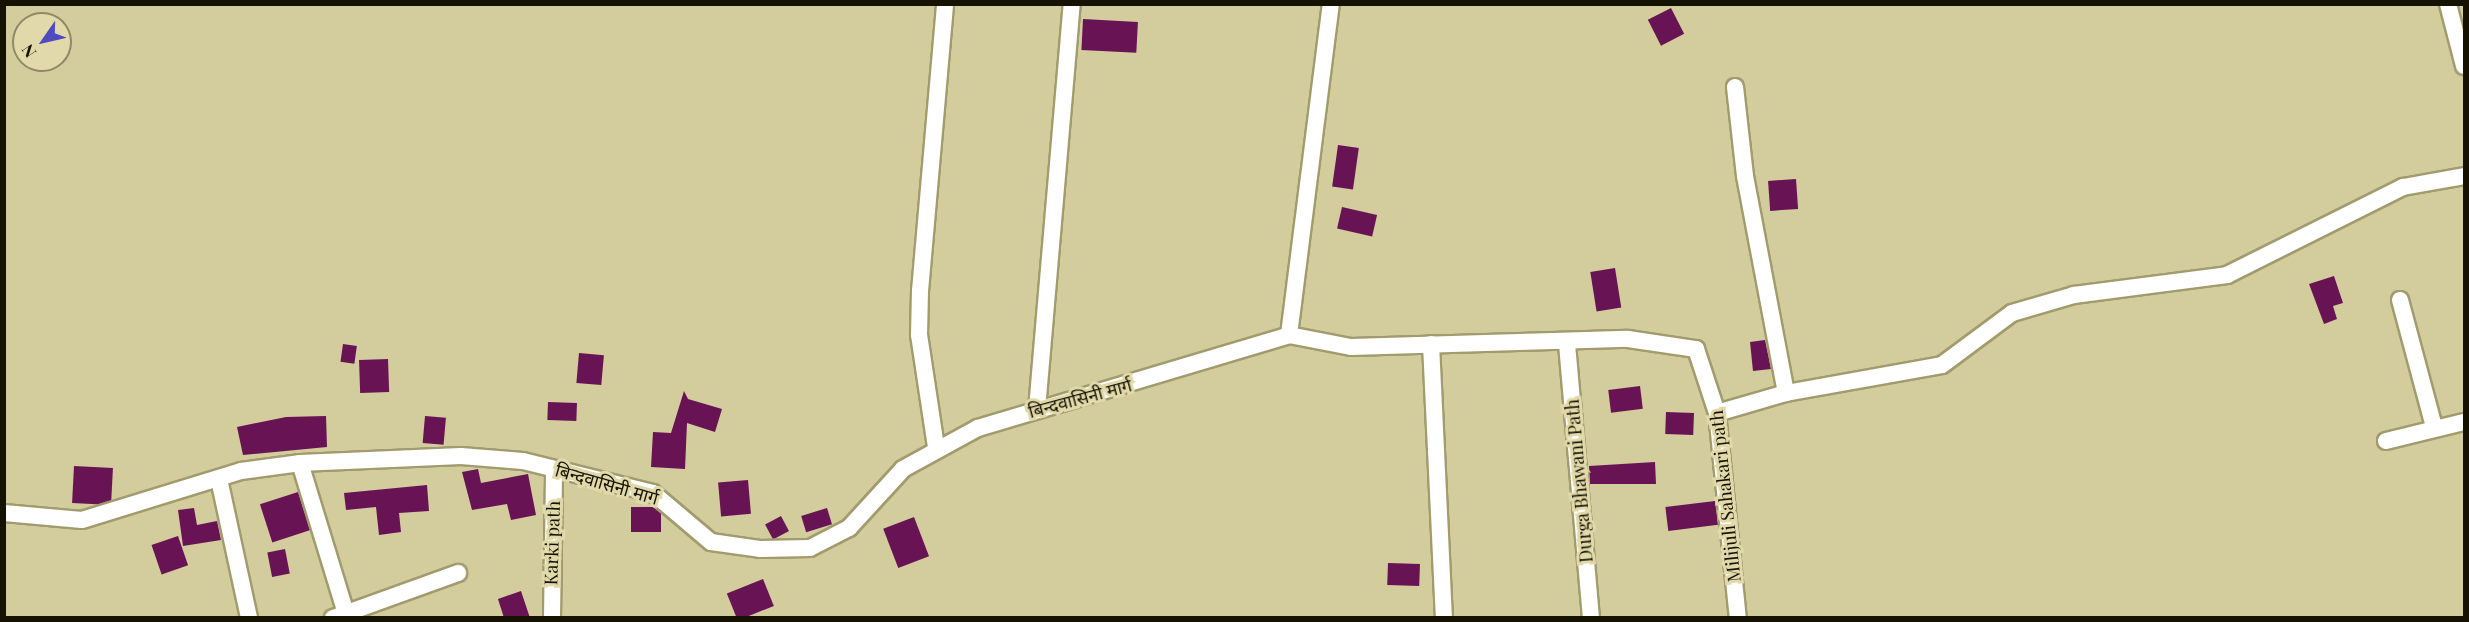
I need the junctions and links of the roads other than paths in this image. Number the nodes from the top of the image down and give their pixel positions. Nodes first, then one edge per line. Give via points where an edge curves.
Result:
1 (945, 4) edge
2 (1072, 4) edge
3 (1331, 4) edge
4 (2448, 4) edge
5 (2464, 66) edge
6 (1735, 87) dead end
7 (2464, 176) edge
8 (2400, 300) dead end
9 (1289, 335) junction
10 (1431, 344) junction
11 (1567, 344) junction
12 (1786, 393) junction
13 (1036, 409) junction
14 (1717, 413) junction
15 (2464, 422) edge
16 (2434, 428) junction
17 (2386, 441) dead end
18 (936, 447) junction
19 (300, 463) junction
20 (554, 469) junction
21 (219, 479) junction
22 (4, 513) edge
23 (458, 573) dead end
24 (339, 615) edge
25 (249, 618) edge
26 (552, 618) edge
27 (1444, 618) edge
28 (1591, 618) edge
29 (1738, 618) edge

1 - 18 street via 919,335
2 - 13 street
3 - 9 street
4 - 5 street
6 - 12 street via 1745,176
7 - 12 street via 2403,187 2227,275 2074,296 2012,313 1942,365
8 - 16 street
9 - 10 street, Milijuli Sahakari path via 1351,347
9 - 13 street, बिन्दवासिनी मार्ग
10 - 11 street, Milijuli Sahakari path via 1486,340
10 - 27 street
11 - 14 street, Milijuli Sahakari path via 1680,343 1699,351
11 - 28 street, Durga Bhawani Path
12 - 14 street
13 - 18 street, बिन्दवासिनी मार्ग
14 - 29 street, Milijuli Sahakari path
15 - 16 street
16 - 17 street
18 - 20 street, बिन्दवासिनी मार्ग via 903,469 849,528 801,549 711,542 653,493
19 - 20 street, बिन्दवासिनी मार्ग via 461,456
19 - 21 street, बिन्दवासिनी मार्ग
19 - 24 street
20 - 26 street, Karki path
21 - 22 street, बिन्दवासिनी मार्ग via 82,520
21 - 25 street
23 - 24 street

